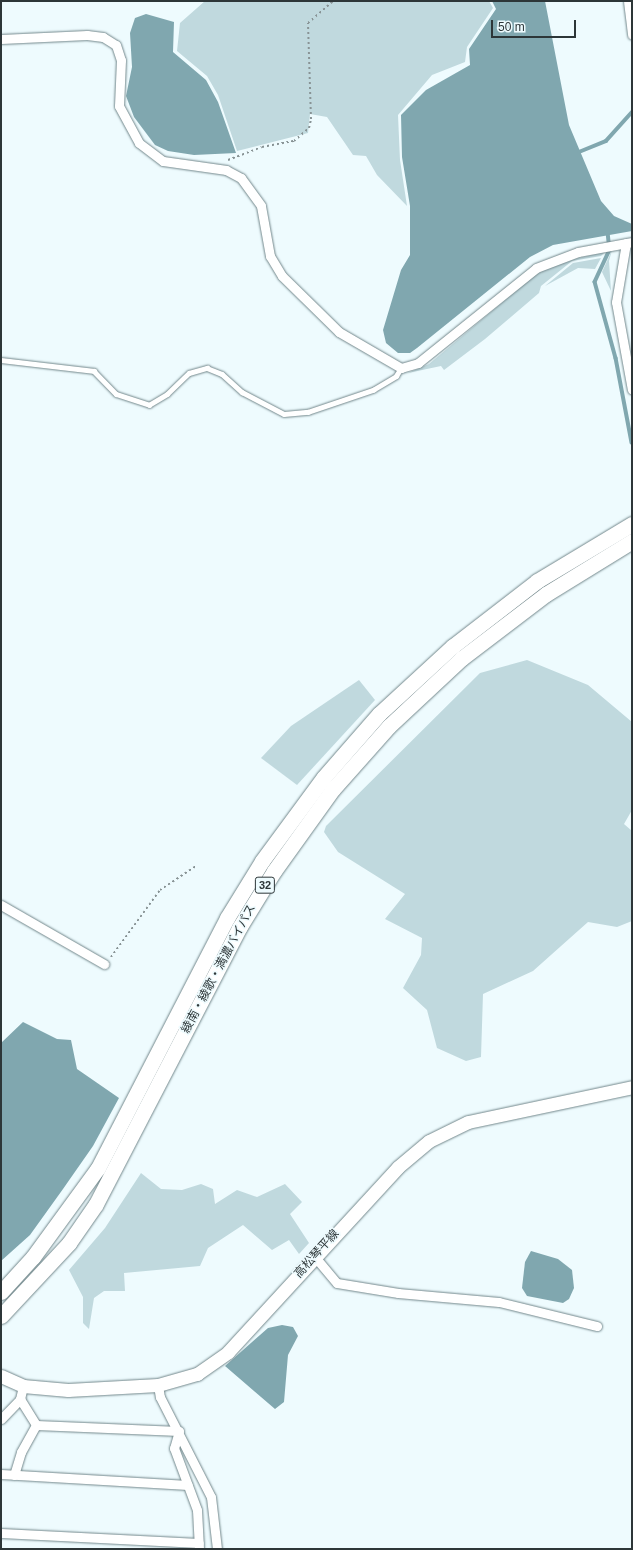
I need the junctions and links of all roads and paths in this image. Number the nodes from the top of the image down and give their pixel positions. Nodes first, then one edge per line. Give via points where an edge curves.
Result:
1 (333, 1) edge
2 (628, 1) edge
3 (632, 35) edge
4 (1, 39) edge
5 (207, 167) junction
6 (629, 242) edge
7 (1, 360) edge
8 (401, 368) junction
9 (632, 390) edge
10 (632, 524) edge
11 (632, 542) edge
12 (196, 866) dead end
13 (1, 905) edge
14 (104, 964) joint
15 (632, 1087) edge
16 (314, 1257) junction
17 (1, 1292) edge
18 (1, 1316) edge
19 (596, 1326) dead end
20 (1, 1376) edge
21 (158, 1385) junction
22 (22, 1392) junction
23 (1, 1419) edge
24 (36, 1425) junction
25 (179, 1431) junction
26 (1, 1474) edge
27 (14, 1475) junction
28 (188, 1485) junction
29 (1, 1533) edge
30 (199, 1546) edge
31 (217, 1549) edge

1 - 5 path via 308,23 311,119 309,128 294,141 262,147
2 - 3 street
4 - 5 street via 87,35 110,40 120,52 118,95 131,133 150,154 163,161
5 - 8 street via 234,173 261,206 270,256 282,276 339,332
6 - 8 street via 552,260 536,268 418,363
6 - 9 street via 616,302
7 - 8 lane via 94,371 116,394 149,405 167,394 189,373 207,368 222,374 242,392 284,414 308,412 373,390 396,376
10 - 17 highway, 綾南・綾歌・満濃バイパス / 32 via 537,581 459,641 379,714 324,777 262,861 227,918 98,1168 33,1257
11 - 18 highway, 綾南・綾歌・満濃バイパス / 32 via 546,594 462,658 389,726 333,789 274,871 239,928 96,1204 69,1243
12 - 14 path via 160,890
13 - 14 street
15 - 16 main road, 高松琴平線 via 492,1116 449,1130 398,1167
16 - 19 street via 337,1283 499,1302
16 - 21 main road, 高松琴平線 via 228,1352 197,1374
20 - 22 main road, 高松琴平線
21 - 22 main road, 高松琴平線
21 - 25 street via 160,1397
22 - 23 street
22 - 24 street
24 - 25 street
24 - 27 street via 21,1452
25 - 28 street via 174,1448
25 - 31 street via 211,1497
26 - 27 street
27 - 28 street
28 - 30 street via 197,1510
29 - 30 street

